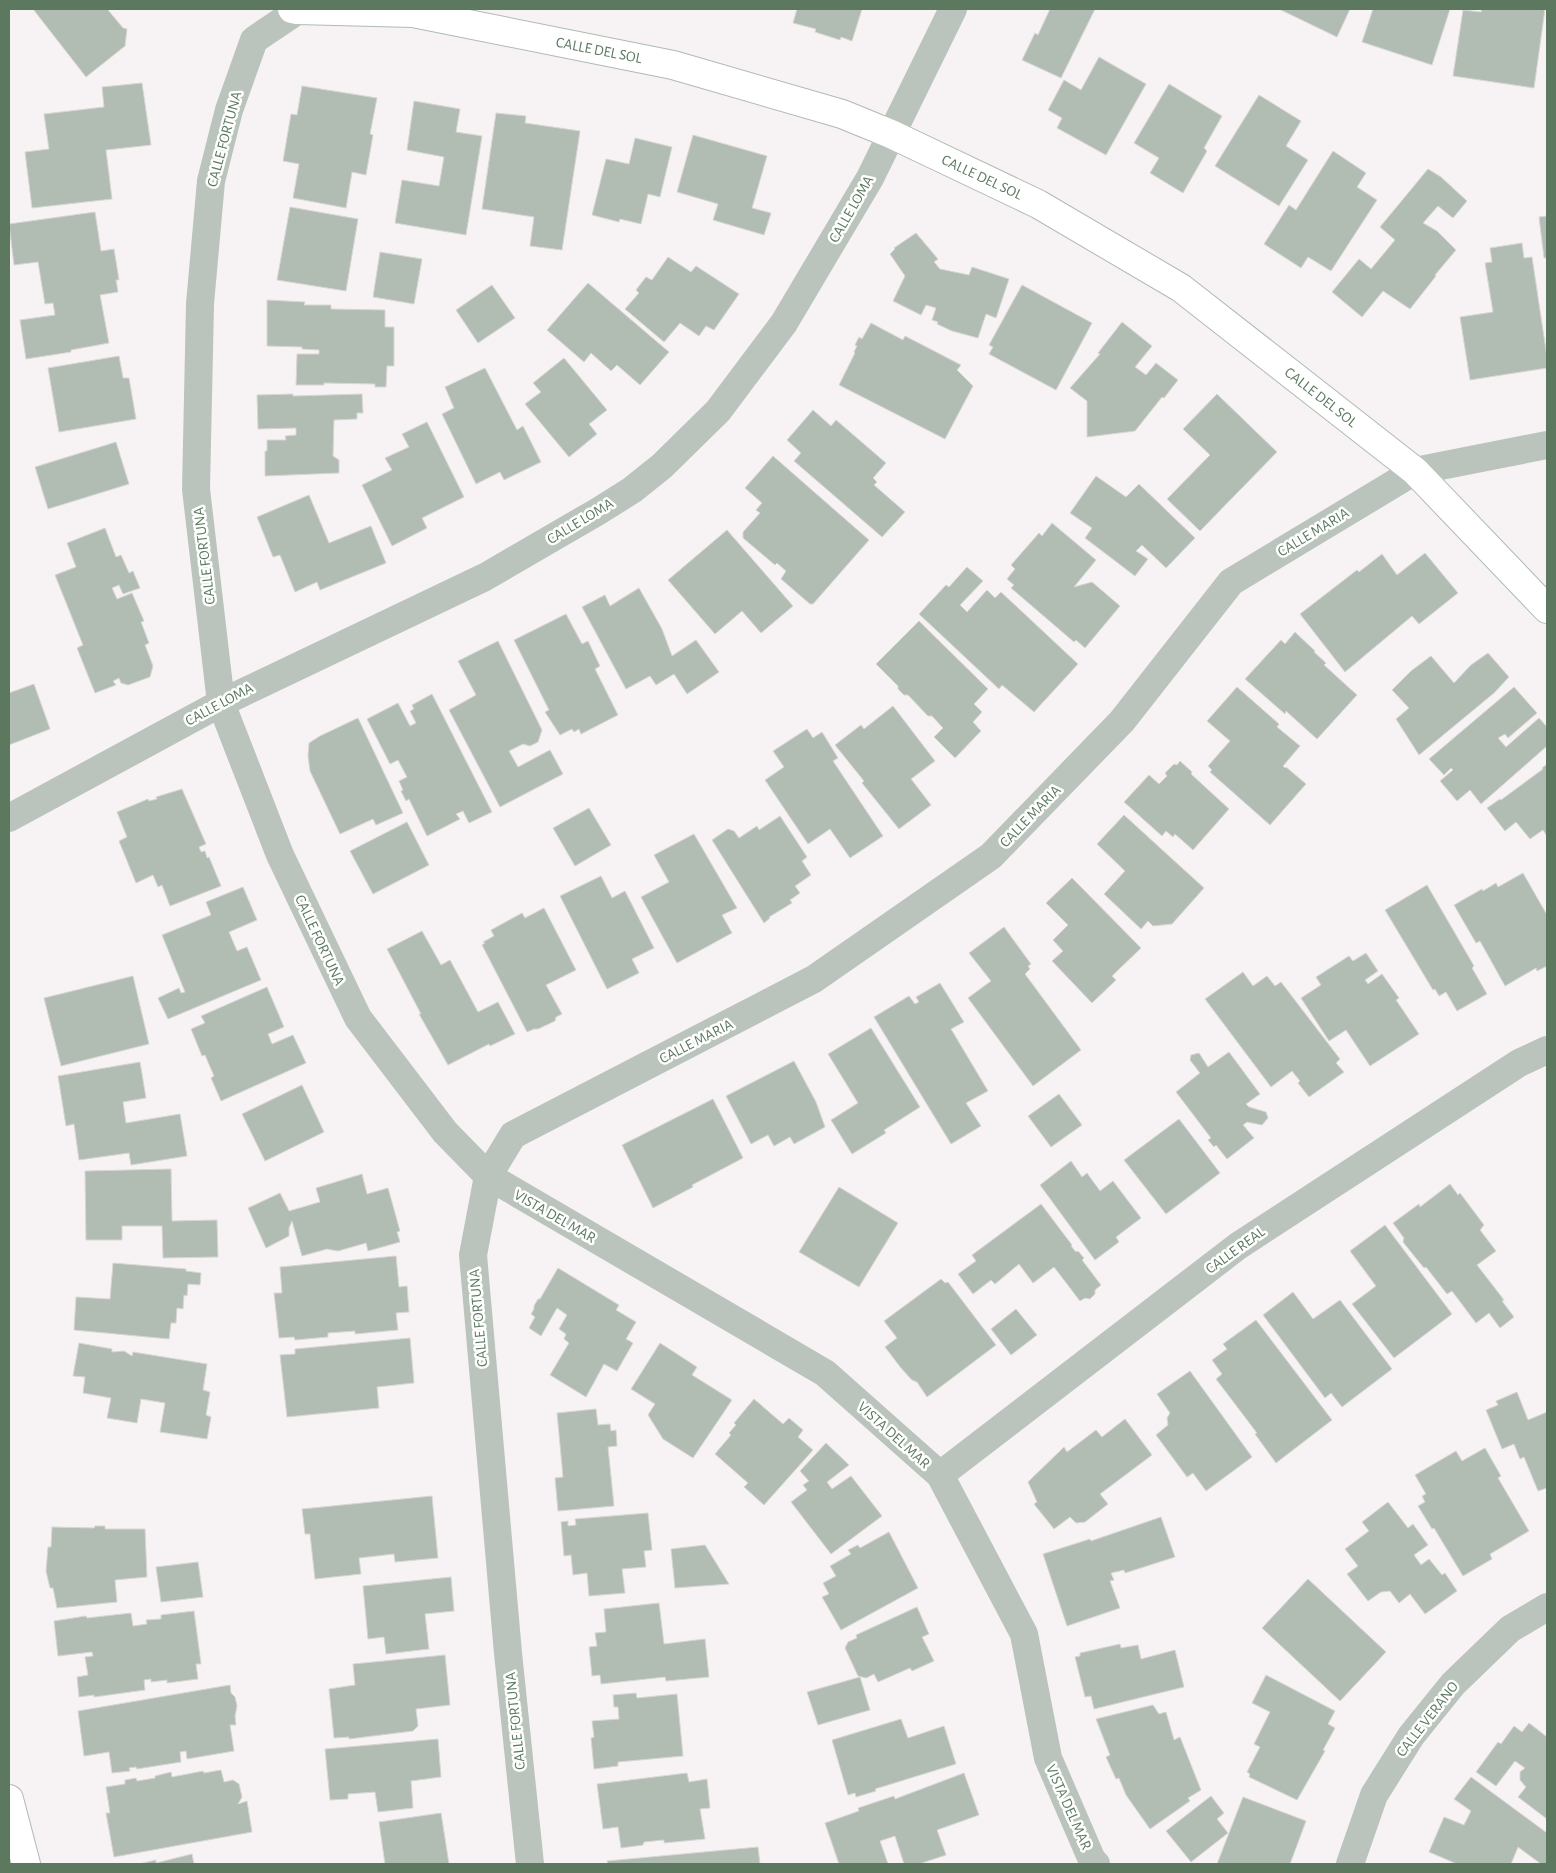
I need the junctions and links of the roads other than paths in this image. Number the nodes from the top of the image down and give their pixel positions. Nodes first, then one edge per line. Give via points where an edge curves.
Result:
1 (296, 9) edge
2 (953, 9) edge
3 (891, 134) junction
4 (1547, 445) edge
5 (1415, 471) junction
6 (1547, 609) edge
7 (221, 703) junction
8 (9, 818) edge
9 (1547, 1050) edge
10 (488, 1176) junction
11 (940, 1475) junction
12 (1547, 1607) edge
13 (9, 1799) edge
14 (26, 1864) edge
15 (530, 1864) edge
16 (1096, 1864) edge
17 (1350, 1864) edge

1 - 3 street, CALLE DEL SOL via 412,13 673,65 842,114
1 - 7 street, CALLE FORTUNA via 254,40 230,110 211,181 200,304 196,489
2 - 3 street, CALLE LOMA
3 - 5 street, CALLE DEL SOL via 1038,204 1181,288
3 - 7 street, CALLE LOMA via 870,178 784,323 718,411 662,466 598,512 486,577
4 - 5 street, CALLE MARIA
5 - 6 street, CALLE DEL SOL
5 - 10 street, CALLE MARIA via 1231,582 1122,721 991,856 814,979 513,1135
7 - 8 street, CALLE LOMA
7 - 10 street, CALLE FORTUNA via 280,855 358,1018 445,1132
9 - 11 street, CALLE REAL via 1519,1063 1238,1246
10 - 11 street, VISTA DEL MAR via 825,1374
10 - 15 street, CALLE FORTUNA via 473,1256
11 - 16 street, VISTA DEL MAR via 1024,1634 1048,1758
12 - 17 street, CALLE VERANO via 1510,1629 1453,1684 1410,1736 1374,1794
13 - 14 street

